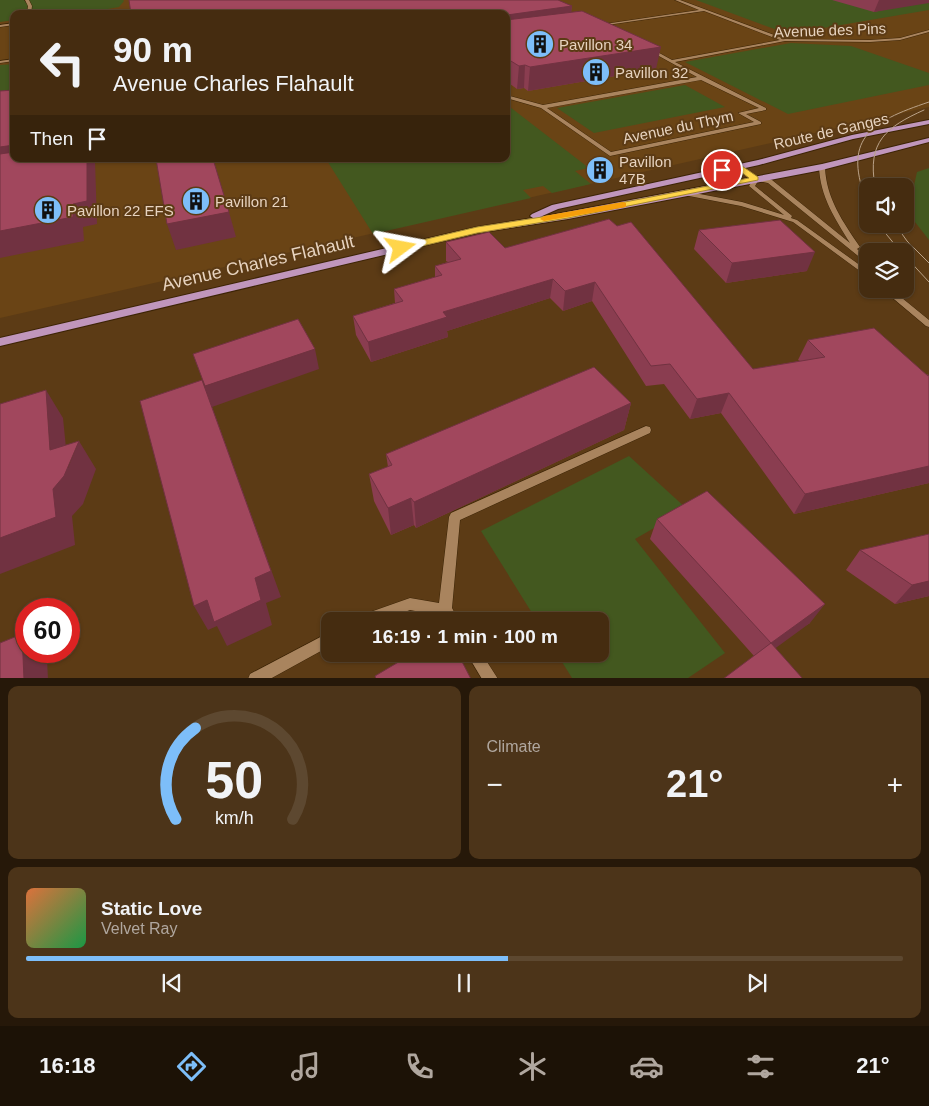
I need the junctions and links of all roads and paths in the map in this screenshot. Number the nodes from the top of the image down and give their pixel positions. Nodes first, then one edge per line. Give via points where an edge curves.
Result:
1 (677, 0) edge
2 (704, 10) junction
3 (592, 21) edge
4 (600, 25) junction
5 (591, 26) edge
6 (608, 29) edge
7 (927, 33) edge
8 (785, 40) junction
9 (648, 49) edge
10 (673, 61) junction
11 (702, 78) junction
12 (510, 97) edge
13 (543, 107) junction
14 (929, 122) edge
15 (929, 140) edge
16 (739, 167) junction
17 (822, 167) junction
18 (756, 179) junction
19 (684, 193) junction
20 (524, 221) junction
21 (795, 221) junction
22 (859, 251) edge
23 (859, 254) edge
24 (859, 268) edge
25 (900, 299) edge
26 (929, 324) edge
27 (0, 342) edge
28 (646, 430) dead end
29 (445, 610) joint
30 (388, 612) edge
31 (321, 644) edge
32 (480, 662) edge
33 (255, 678) edge
34 (491, 678) edge

1 - 2 street
2 - 4 street
2 - 8 street
3 - 4 street
4 - 5 street
4 - 6 street
7 - 8 street, Avenue des Pins via 870,41
8 - 10 street, Avenue des Pins
9 - 10 street, Avenue du Thym
10 - 11 street, Avenue du Thym
11 - 13 street
11 - 13 street, Avenue du Thym via 764,109 741,113 759,123 610,154
12 - 13 street
14 - 16 main road, Route de Ganges via 852,137
15 - 17 main road, Route de Ganges
16 - 18 main road
16 - 20 main road, Avenue Charles Flahault via 555,207
17 - 18 main road, Route de Ganges
17 - 22 street via 827,193 841,224
18 - 19 main road, Avenue Charles Flahault
18 - 21 street via 752,186
18 - 23 street via 778,186
19 - 20 main road, Avenue Charles Flahault via 568,216
19 - 21 street via 742,204
20 - 27 main road, Avenue Charles Flahault
21 - 24 street
25 - 26 street
28 - 29 street via 455,517
29 - 30 street via 410,604
31 - 33 street
32 - 34 street

